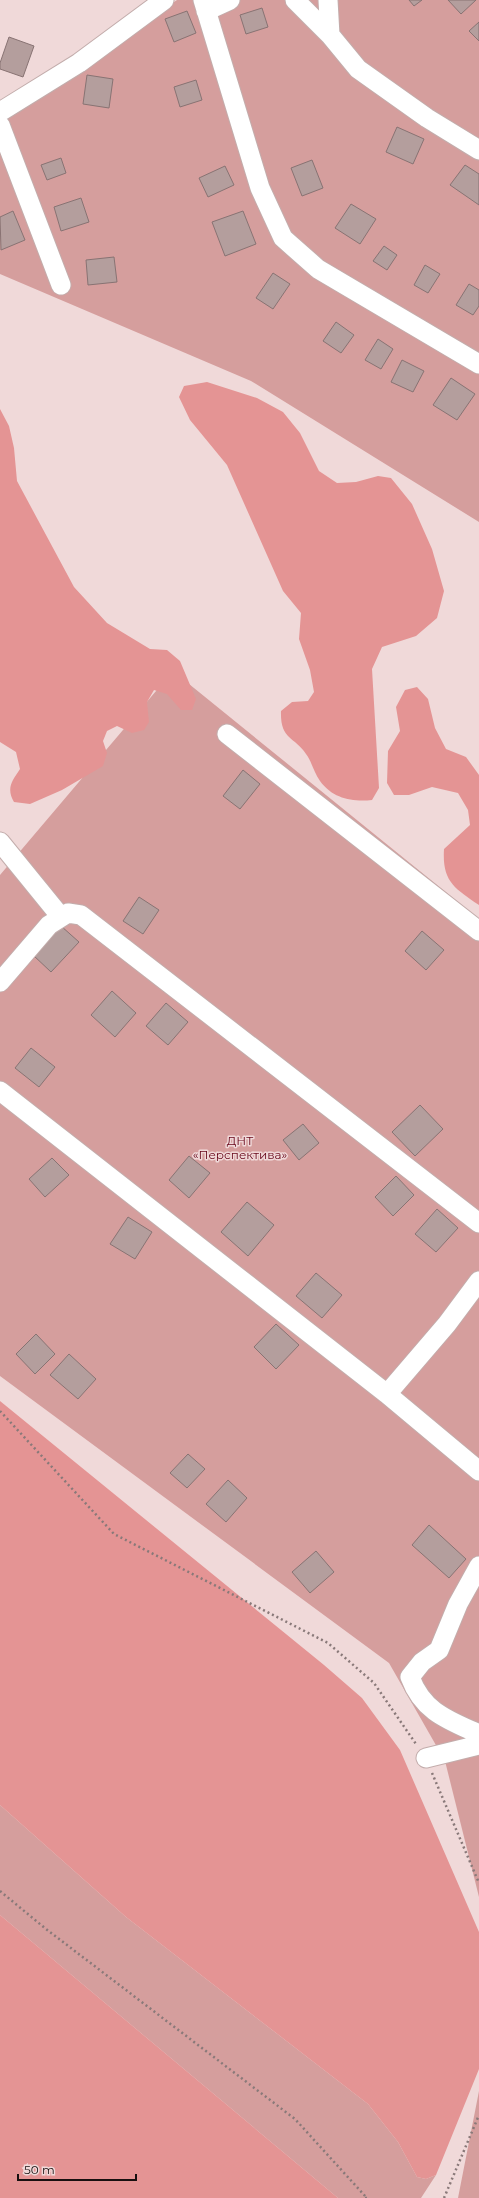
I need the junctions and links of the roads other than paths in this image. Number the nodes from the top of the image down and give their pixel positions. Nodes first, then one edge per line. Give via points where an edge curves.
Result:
1 (164, 0) edge
2 (230, 0) edge
3 (295, 0) edge
4 (328, 0) edge
5 (205, 5) edge
6 (330, 35) junction
7 (0, 112) edge
8 (0, 125) edge
9 (479, 150) edge
10 (61, 284) dead end
11 (479, 364) edge
12 (226, 734) dead end
13 (0, 842) edge
14 (62, 917) junction
15 (479, 931) edge
16 (0, 982) edge
17 (0, 1091) edge
18 (476, 1214) edge
19 (479, 1281) edge
20 (388, 1394) junction
21 (479, 1470) edge
22 (479, 1566) edge
23 (479, 1734) edge
24 (479, 1746) edge
25 (426, 1758) road end

1 - 7 street via 79,62
2 - 5 street
3 - 6 street
4 - 6 street
5 - 11 street via 260,188 283,238 318,269
6 - 9 street via 358,68 427,118
8 - 10 street
12 - 15 street
13 - 14 street
14 - 16 street via 49,925
14 - 18 street via 68,913 81,915
17 - 20 street
19 - 20 street via 447,1324
20 - 21 street
22 - 23 street via 458,1604 439,1650 422,1662 410,1677 415,1692 435,1714
24 - 25 street

